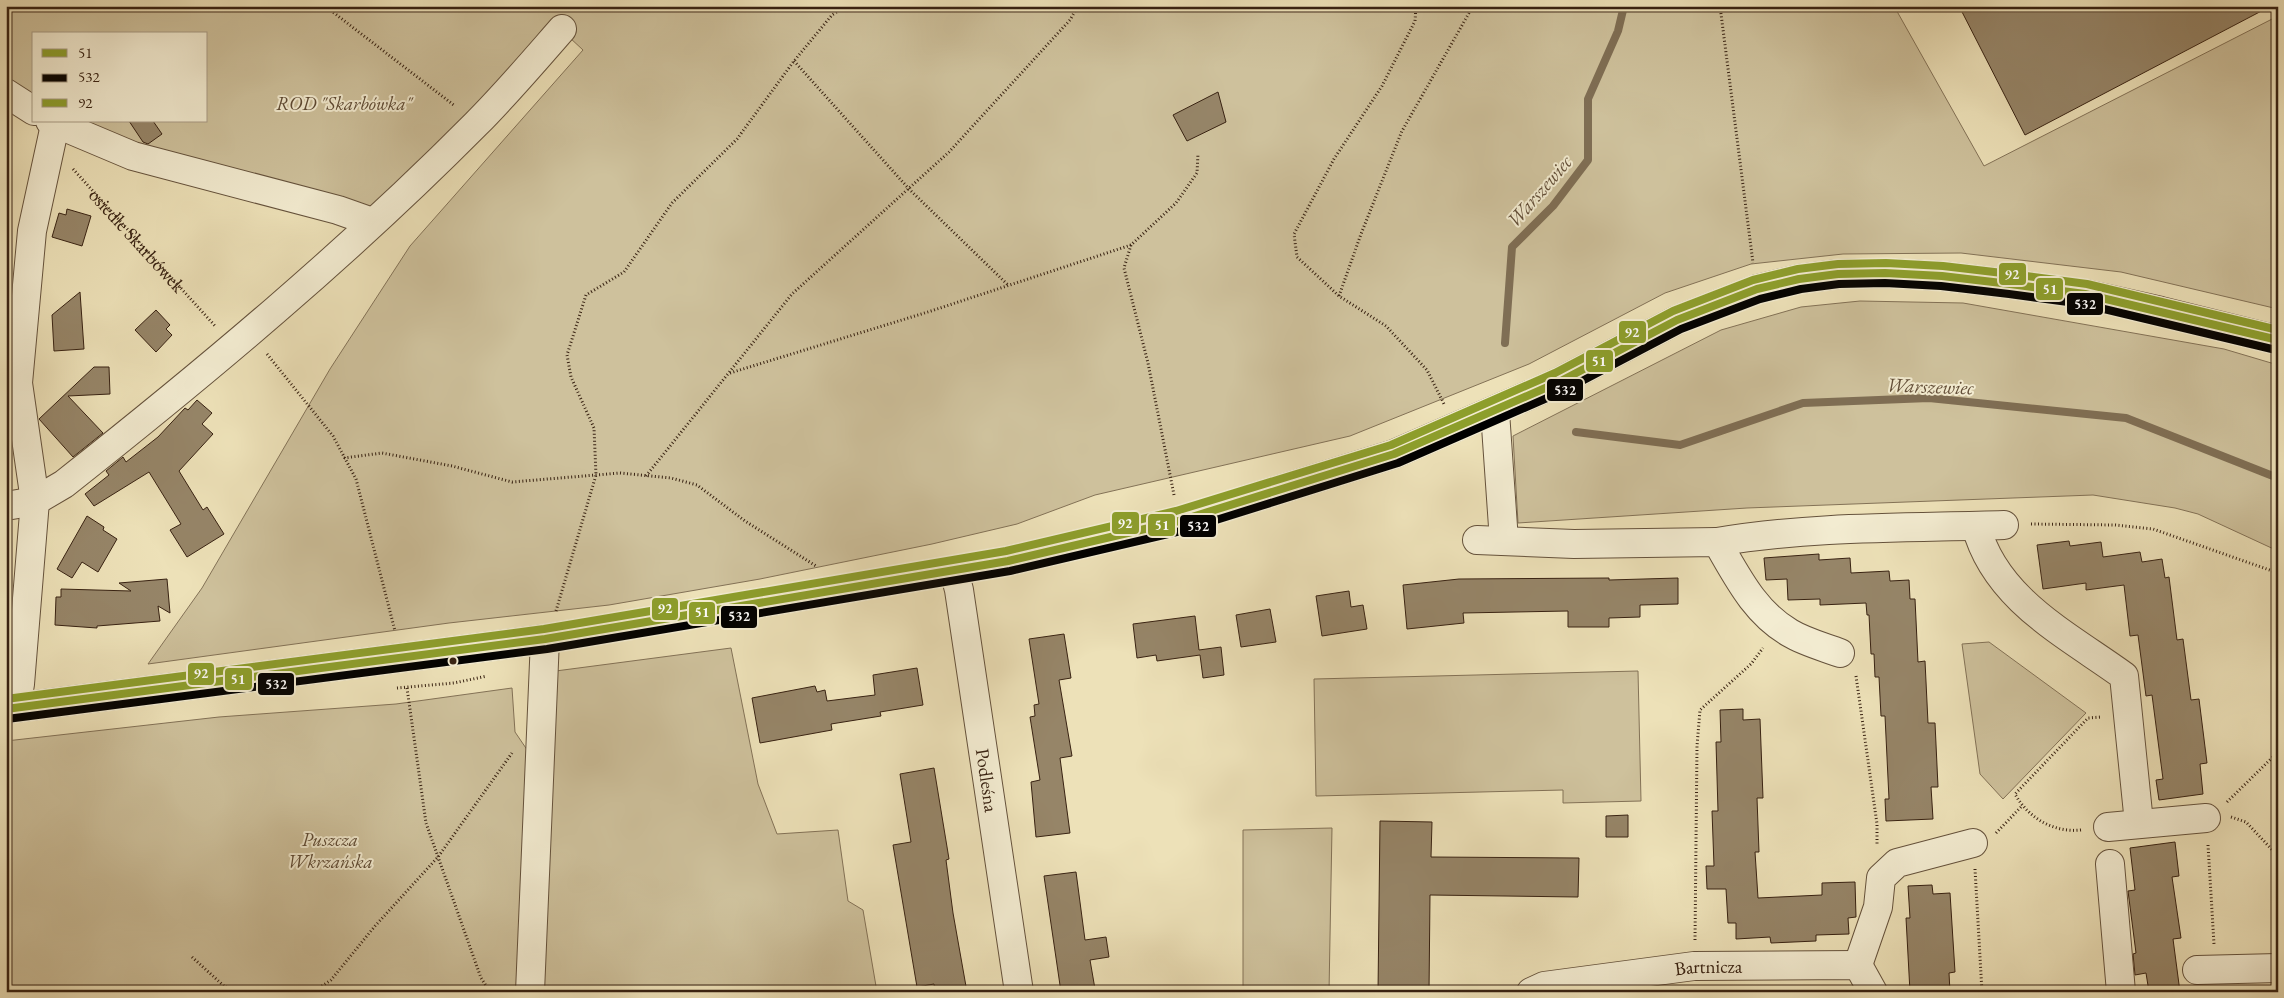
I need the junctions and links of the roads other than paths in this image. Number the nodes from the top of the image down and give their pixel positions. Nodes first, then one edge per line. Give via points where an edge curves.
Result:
1 (562, 29) dead end
2 (6, 93) edge
3 (32, 110) edge
4 (46, 122) edge
5 (53, 122) edge
6 (372, 222) junction
7 (2278, 340) edge
8 (1495, 412) junction
9 (35, 501) junction
10 (6, 506) edge
11 (2004, 525) road end
12 (1976, 526) junction
13 (1477, 540) dead end
14 (1504, 541) junction
15 (1717, 542) junction
16 (954, 570) junction
17 (545, 639) junction
18 (1840, 653) road end
19 (11, 709) edge
20 (2212, 815) road end
21 (2140, 824) junction
22 (2108, 827) road end
23 (1973, 843) road end
24 (2110, 864) dead end
25 (1858, 965) junction
26 (2278, 968) edge
27 (2206, 969) road end
28 (530, 992) edge
29 (1019, 992) edge
30 (1531, 992) edge
31 (1873, 992) edge
32 (2121, 992) edge

1 - 6 street via 478,123
2 - 3 street
4 - 9 street via 18,383
5 - 6 street via 133,156 338,210
6 - 9 street via 242,339 64,484
7 - 8 street via 2085,294 1942,276 1838,274 1799,278 1757,289 1677,320
8 - 14 street
8 - 16 street via 1394,454 1179,520
9 - 10 street
9 - 19 street via 20,684
11 - 12 street
12 - 15 street via 1790,532
12 - 21 street via 1988,559 2014,595 2124,676
13 - 14 street
14 - 15 street via 1574,544
15 - 18 street via 1752,601 1792,634
16 - 17 street
16 - 29 street, Podleśna
17 - 19 street
17 - 28 street
20 - 21 street
21 - 22 street
23 - 25 street via 1897,863 1881,878 1878,907
24 - 32 street
25 - 30 street, Bartnicza via 1694,966 1544,986
25 - 31 street
26 - 27 street

